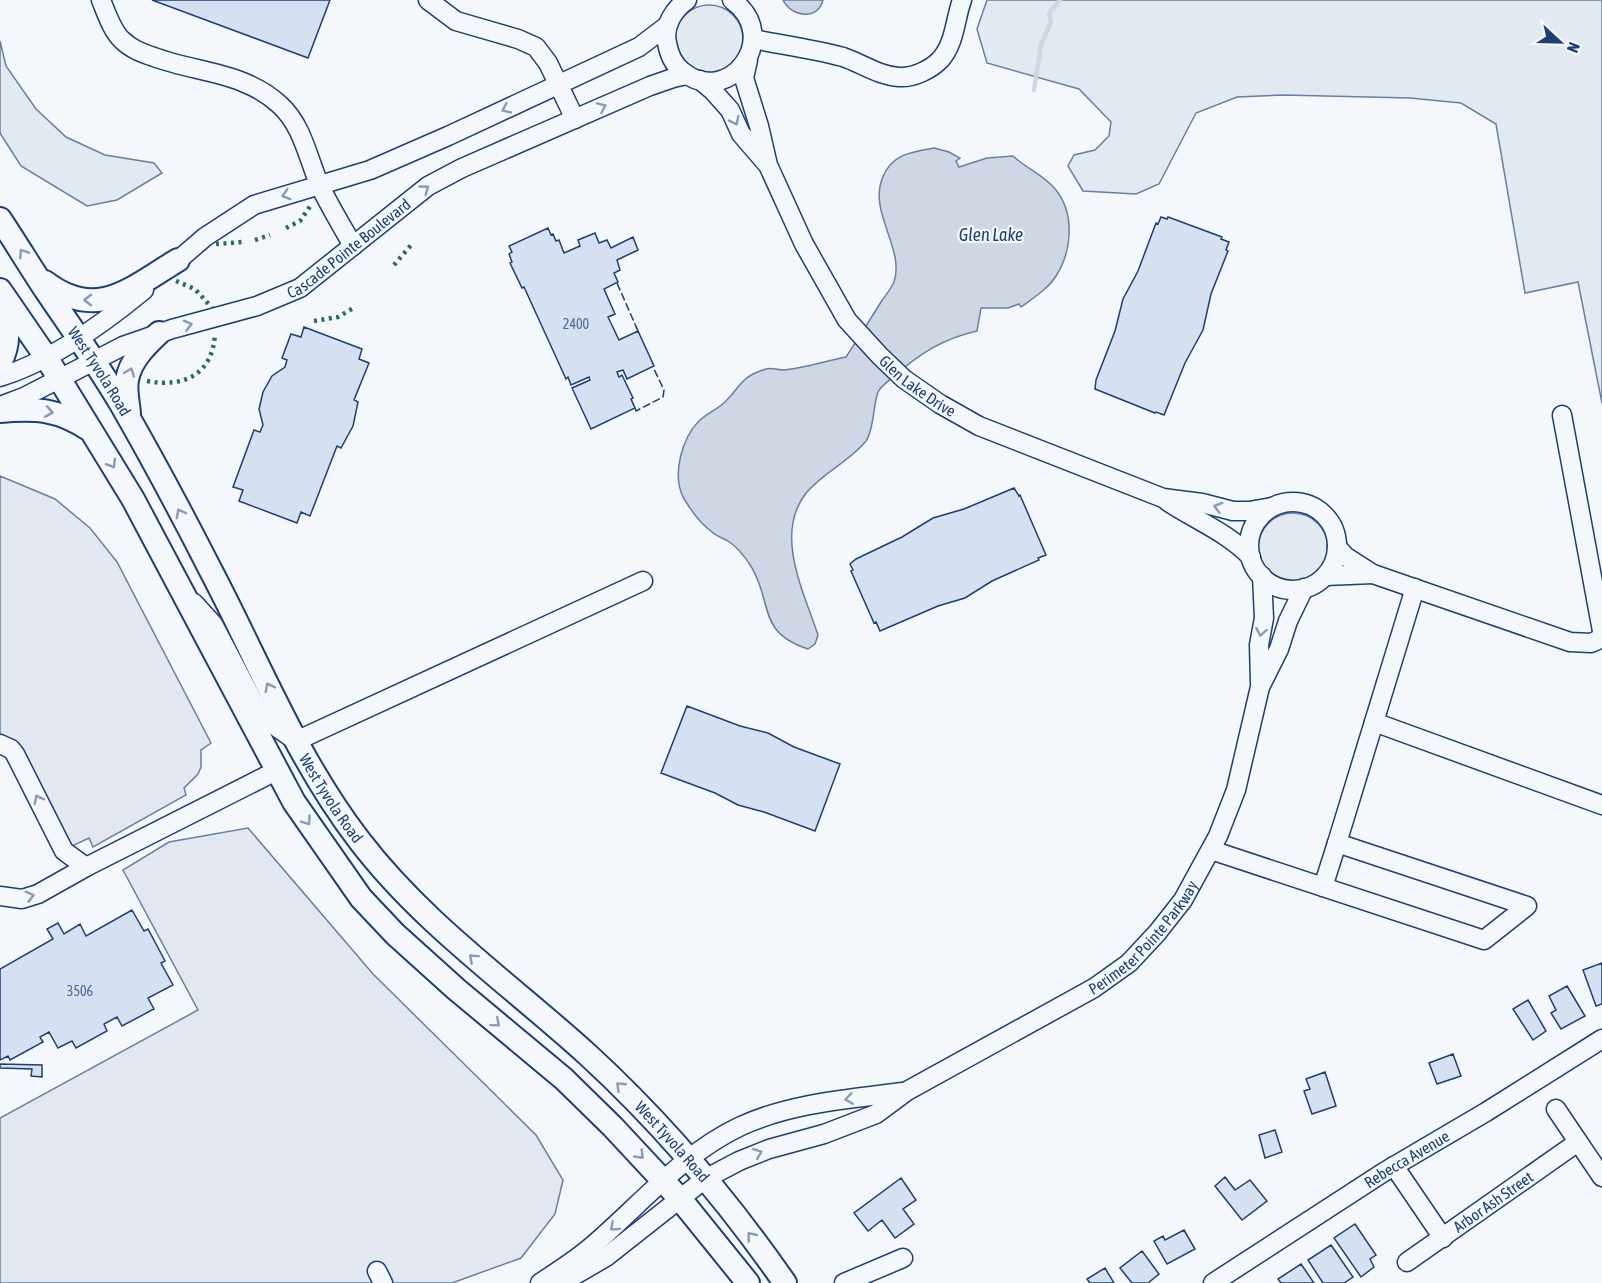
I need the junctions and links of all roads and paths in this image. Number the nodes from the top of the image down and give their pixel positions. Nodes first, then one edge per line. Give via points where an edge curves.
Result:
1 (101, 0) edge
2 (428, 0) edge
3 (687, 0) edge
4 (732, 0) edge
5 (962, 0) edge
6 (668, 25) junction
7 (753, 39) junction
8 (748, 60) junction
9 (694, 78) junction
10 (559, 85) junction
11 (575, 119) junction
12 (768, 165) junction
13 (320, 184) junction
14 (0, 219) edge
15 (353, 246) junction
16 (178, 260) junction
17 (37, 276) junction
18 (0, 290) edge
19 (0, 304) edge
20 (159, 333) junction
21 (79, 337) junction
22 (46, 357) junction
23 (94, 361) junction
24 (0, 363) edge
25 (0, 377) edge
26 (59, 378) junction
27 (0, 406) edge
28 (0, 411) edge
29 (1562, 415) dead end
30 (130, 421) junction
31 (92, 432) junction
32 (1163, 498) junction
33 (1272, 507) junction
34 (1337, 547) junction
35 (1251, 557) junction
36 (1373, 574) junction
37 (1262, 576) junction
38 (1325, 576) junction
39 (643, 581) dead end
40 (178, 585) junction
41 (1304, 588) junction
42 (1415, 588) junction
43 (1602, 631) edge
44 (1602, 638) edge
45 (1260, 687) junction
46 (1374, 722) junction
47 (296, 741) junction
48 (0, 744) edge
49 (276, 771) junction
50 (1602, 805) edge
51 (1337, 843) junction
52 (1211, 850) junction
53 (64, 851) junction
54 (86, 867) junction
55 (387, 876) junction
56 (57, 883) junction
57 (1323, 887) junction
58 (0, 896) edge
59 (1602, 1038) edge
60 (907, 1091) junction
61 (1556, 1109) dead end
62 (1578, 1142) junction
63 (688, 1159) junction
64 (1394, 1166) junction
65 (1602, 1177) edge
66 (705, 1179) junction
67 (664, 1181) junction
68 (681, 1200) junction
69 (1443, 1238) junction
70 (903, 1258) dead end
71 (1407, 1262) dead end
72 (540, 1283) edge
73 (553, 1283) edge
74 (748, 1283) edge
75 (785, 1283) edge
76 (844, 1283) edge
77 (1214, 1283) edge

1 - 13 street via 120,39 135,50 240,79 280,105 304,143
2 - 10 street via 456,21 536,47
3 - 6 street via 674,12
4 - 7 street via 750,20
5 - 7 street via 948,49 939,60 911,76 900,78 839,56
6 - 9 street, Glen Lake Drive via 670,55 677,67
6 - 10 street via 639,47
7 - 8 street, Glen Lake Drive
8 - 9 street, Cascade Pointe Boulevard via 727,78
8 - 12 street, Glen Lake Drive via 744,78
11 -> 9 street, Cascade Pointe Boulevard via 673,78
9 -> 12 street, Glen Lake Drive via 713,91 730,111 741,134
10 - 11 street
10 -> 13 street via 370,170
15 -> 11 street, Cascade Pointe Boulevard via 428,186
12 - 32 street, Glen Lake Drive via 804,244 847,320 904,379 979,426
13 - 15 street
13 -> 16 street via 254,204
17 -> 14 main road, West Tyvola Road
20 -> 15 street, Cascade Pointe Boulevard via 257,306 300,288
16 -> 17 main road via 120,295 101,300 77,300 61,294
16 - 21 street
17 - 21 main road, West Tyvola Road
18 - 22 main road, West Tyvola Road
19 - 24 main road via 8,325
20 - 23 street, Cascade Pointe Boulevard
30 -> 20 main road via 126,381 132,365
21 - 22 street
21 - 23 main road, West Tyvola Road
22 - 25 street
22 - 26 main road, West Tyvola Road
23 - 26 street, Cascade Pointe Boulevard
23 - 30 main road, West Tyvola Road
26 - 27 street, Cascade Pointe Boulevard
26 - 31 main road, West Tyvola Road
28 -> 31 main road via 50,411 71,418
29 - 43 street
47 -> 30 main road, West Tyvola Road
31 -> 40 main road, West Tyvola Road
33 -> 32 street, Glen Lake Drive via 1233,511
32 - 35 street, Glen Lake Drive via 1238,543
33 - 34 street via 1301,503 1316,508 1335,532
33 - 35 street via 1252,530
34 - 36 street
34 - 38 street
35 - 37 street
36 - 38 street
36 - 42 street
37 - 41 street via 1277,587
37 -> 45 street, Perimeter Pointe Parkway
38 - 41 street
39 - 47 street
40 - 47 street via 213,624 257,708
40 - 49 main road, West Tyvola Road
41 - 45 street, Perimeter Pointe Parkway
42 - 44 street via 1570,642 1592,643
42 - 46 street
45 - 52 street, Perimeter Pointe Parkway via 1236,790
46 - 50 street
46 - 51 street
47 - 55 main road, West Tyvola Road via 331,800
53 -> 48 street via 15,754
49 - 54 street
49 - 55 main road via 299,777 354,855
49 -> 67 main road, West Tyvola Road via 361,897 388,927 564,1079
51 - 57 street
51 - 57 street via 1527,906 1484,940
52 - 57 street
52 - 60 street, Perimeter Pointe Parkway via 1183,900 1129,963 1094,988
53 - 54 street
53 - 56 street
54 - 56 street
63 -> 55 main road, West Tyvola Road via 587,1055 477,962
58 -> 56 street via 30,897
59 - 64 street, Rebecca Avenue
60 -> 63 street, Perimeter Pointe Parkway via 802,1107 764,1117 722,1136
66 -> 60 street, Perimeter Pointe Parkway via 769,1149 856,1123 876,1114
61 - 62 street
62 - 65 street
62 - 69 street, Arbor Ash Street
63 - 66 main road, West Tyvola Road
63 - 67 street, Perimeter Pointe Parkway
64 - 69 street
64 - 77 street, Rebecca Avenue
66 - 68 street, Perimeter Pointe Parkway
75 -> 66 main road, West Tyvola Road
67 - 68 main road, West Tyvola Road
67 -> 72 street, Perimeter Pointe Parkway via 592,1246
68 - 73 street, Perimeter Pointe Parkway via 606,1257
68 - 74 main road, West Tyvola Road
69 - 71 street, Arbor Ash Street
70 - 76 street

